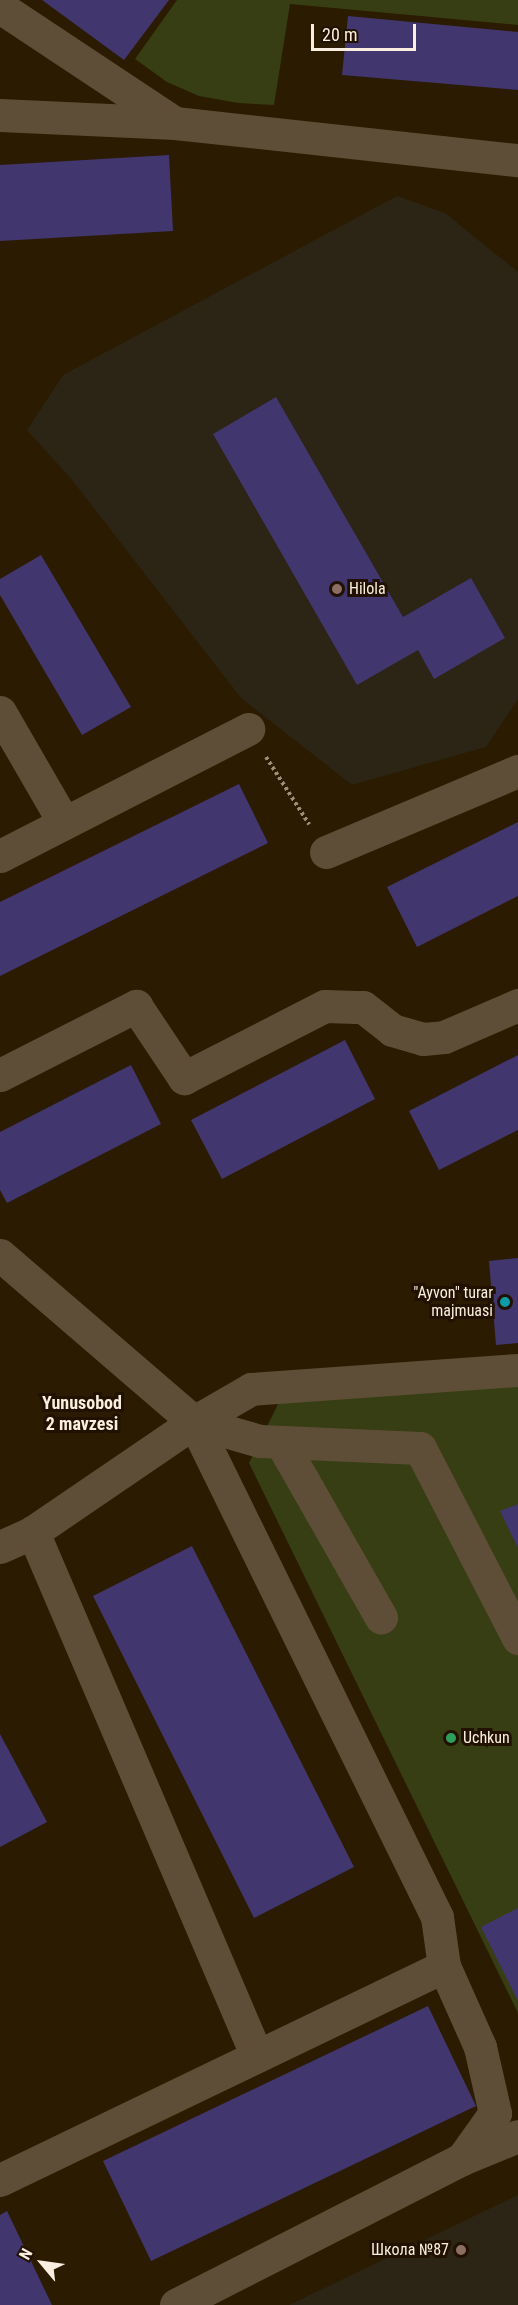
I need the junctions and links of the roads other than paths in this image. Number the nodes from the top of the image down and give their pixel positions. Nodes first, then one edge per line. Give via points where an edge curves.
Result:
1 (0, 7) edge
2 (0, 115) edge
3 (175, 123) junction
4 (518, 160) edge
5 (0, 712) edge
6 (248, 729) road end
7 (518, 771) edge
8 (64, 823) junction
9 (326, 852) road end
10 (0, 856) edge
11 (518, 1005) edge
12 (0, 1075) edge
13 (0, 1255) edge
14 (518, 1370) edge
15 (194, 1422) junction
16 (281, 1442) junction
17 (33, 1532) junction
18 (0, 1547) edge
19 (381, 1617) dead end
20 (518, 1638) edge
21 (444, 1966) junction
22 (256, 2054) junction
23 (518, 2136) edge
24 (462, 2159) junction
25 (0, 2180) edge
26 (176, 2305) edge

1 - 3 lane
2 - 3 lane
3 - 4 lane
5 - 8 lane
6 - 8 lane
7 - 9 lane
8 - 10 lane
11 - 12 lane via 444,1037 423,1039 392,1030 363,1007 325,1005 184,1078 136,1006
13 - 15 lane
14 - 15 lane via 251,1389
15 - 16 lane via 260,1441
15 - 17 lane
15 - 21 lane via 437,1917
16 - 19 lane
16 - 20 lane via 420,1448
17 - 18 lane
17 - 22 lane
21 - 22 lane
21 - 24 lane via 480,2047 495,2113
22 - 25 lane
23 - 24 lane
24 - 26 lane

